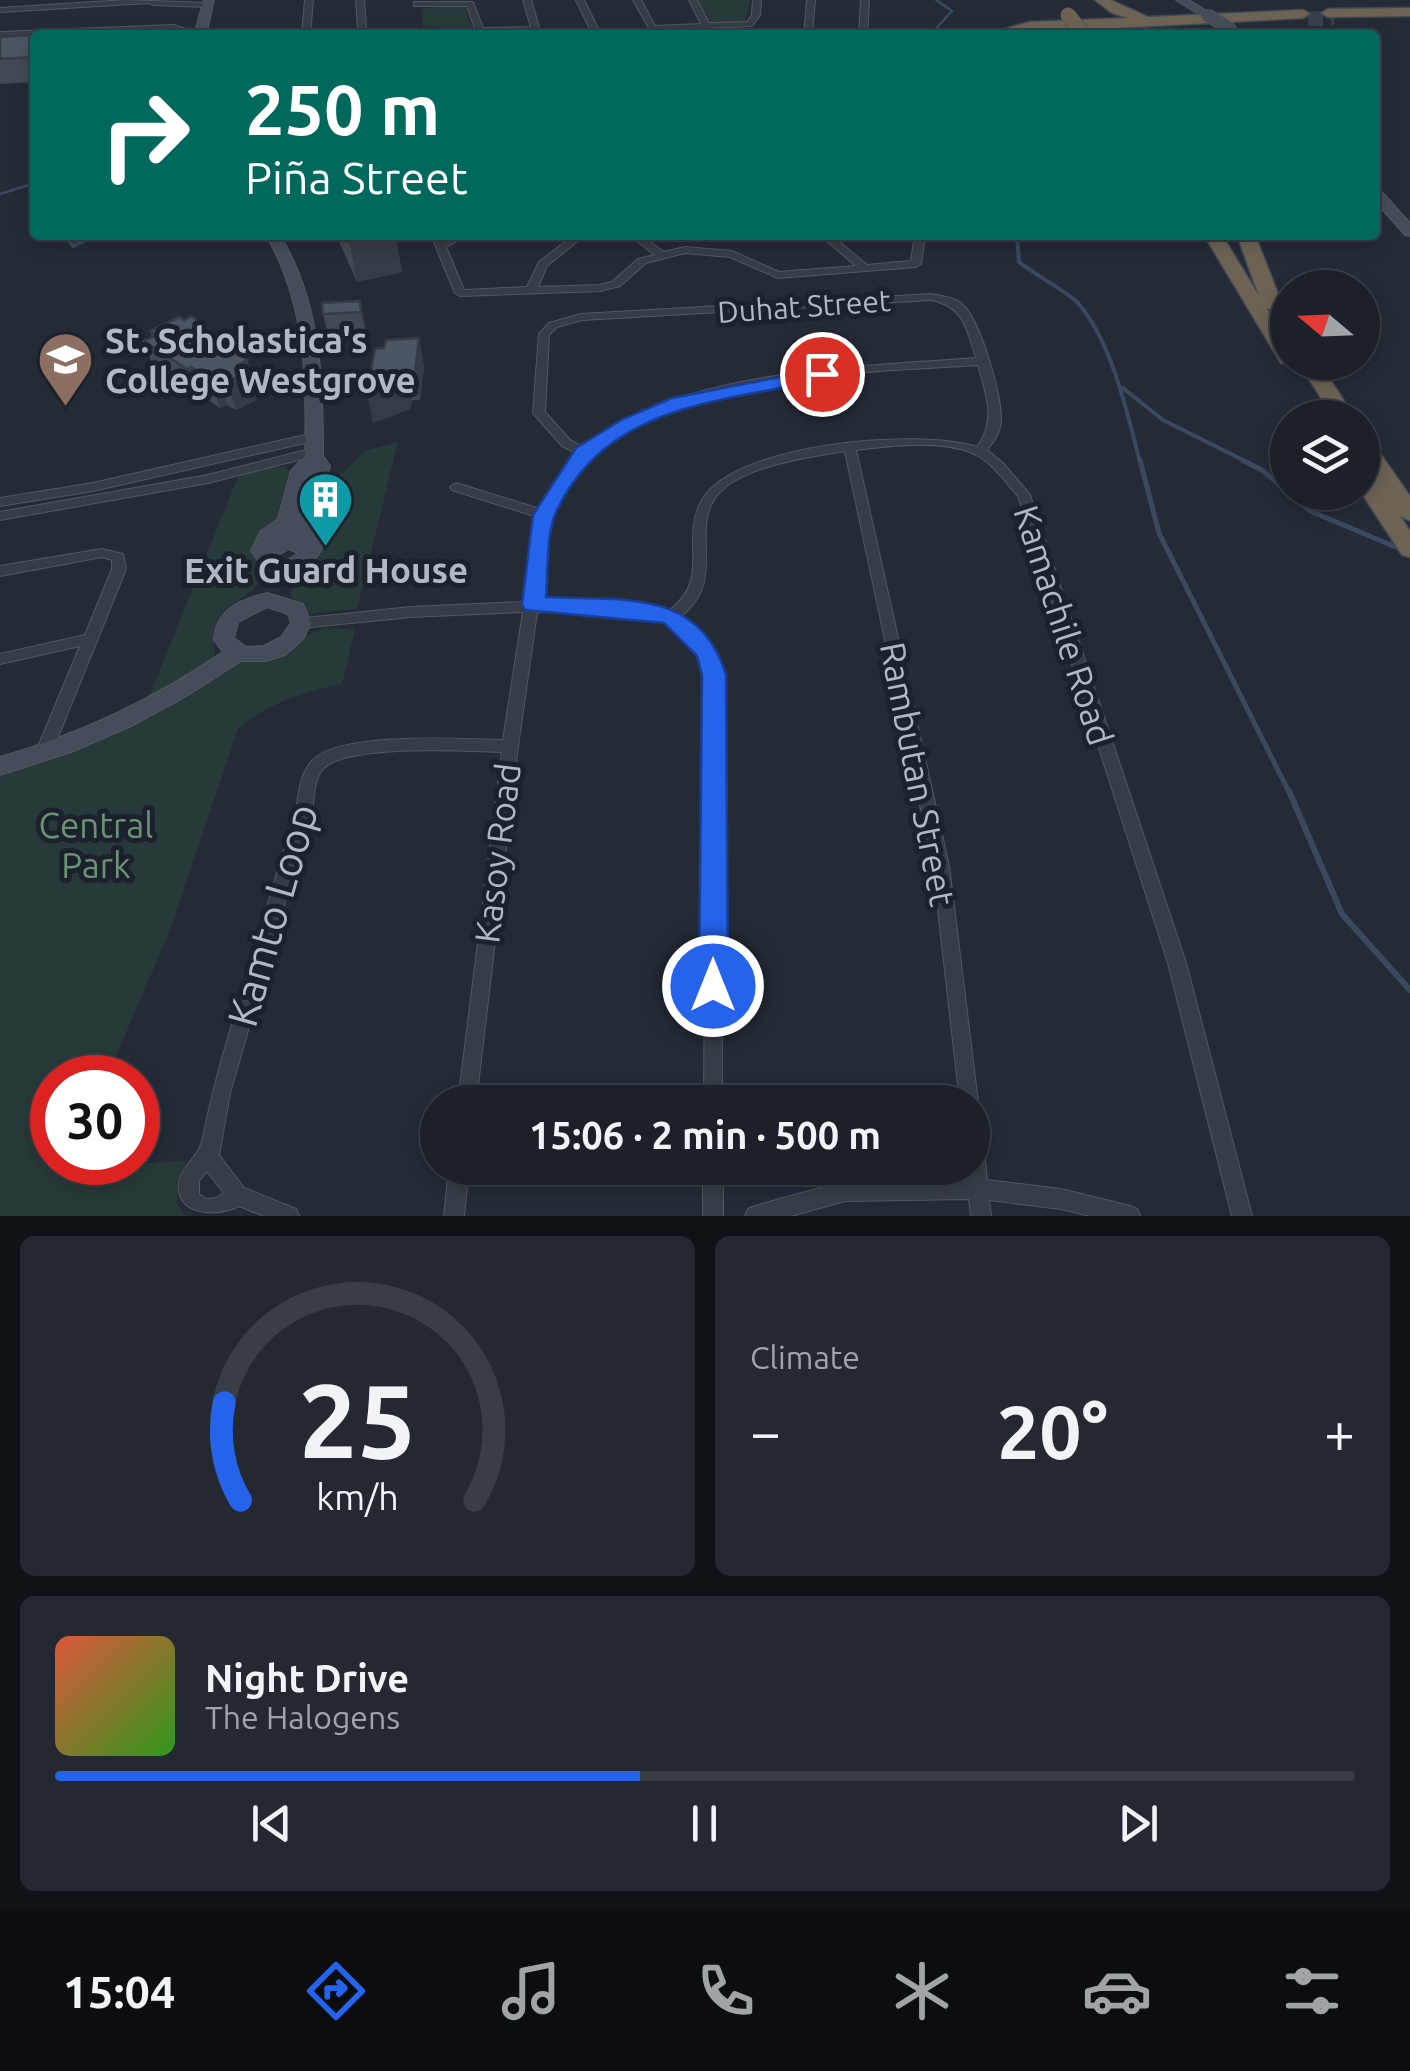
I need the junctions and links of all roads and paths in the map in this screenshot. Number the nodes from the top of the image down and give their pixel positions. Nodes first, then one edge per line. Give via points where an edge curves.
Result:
1 (308, 0) edge
2 (360, 0) edge
3 (527, 0) edge
4 (580, 0) edge
5 (637, 0) edge
6 (693, 0) edge
7 (757, 0) edge
8 (811, 0) edge
9 (865, 0) edge
10 (1055, 0) edge
11 (1102, 0) edge
12 (1181, 0) edge
13 (157, 1) edge
14 (208, 2) edge
15 (416, 2) edge
16 (0, 10) edge
17 (1072, 10) edge
18 (1410, 14) edge
19 (1331, 15) tunnel mouth
20 (1305, 16) tunnel mouth
21 (1204, 19) junction
22 (708, 27) junction
23 (202, 30) edge
24 (306, 30) edge
25 (364, 30) edge
26 (415, 30) edge
27 (480, 30) edge
28 (535, 30) edge
29 (595, 30) edge
30 (653, 30) edge
31 (668, 30) edge
32 (808, 30) edge
33 (863, 30) edge
34 (1012, 30) edge
35 (1032, 30) edge
36 (1092, 30) edge
37 (1166, 30) edge
38 (1231, 30) edge
39 (30, 36) edge
40 (0, 37) edge
41 (30, 42) edge
42 (30, 44) edge
43 (0, 48) edge
44 (1380, 199) edge
45 (1410, 232) edge
46 (276, 240) edge
47 (439, 240) edge
48 (574, 240) edge
49 (643, 240) edge
50 (653, 240) edge
51 (831, 240) edge
52 (919, 240) edge
53 (1217, 240) edge
54 (1244, 244) edge
55 (665, 253) junction
56 (865, 268) junction
57 (531, 290) junction
58 (1262, 304) junction
59 (1270, 312) edge
60 (1270, 322) edge
61 (982, 362) junction
62 (314, 448) junction
63 (850, 448) junction
64 (980, 451) junction
65 (583, 452) junction
66 (1380, 477) edge
67 (456, 487) dead end
68 (1380, 495) edge
69 (0, 502) edge
70 (544, 515) junction
71 (0, 516) edge
72 (1402, 518) edge
73 (1410, 549) edge
74 (286, 557) junction
75 (0, 571) edge
76 (255, 603) junction
77 (289, 604) junction
78 (534, 604) junction
79 (672, 616) junction
80 (301, 623) junction
81 (88, 639) junction
82 (237, 652) junction
83 (0, 659) edge
84 (510, 746) junction
85 (43, 754) junction
86 (0, 766) edge
87 (469, 1085) edge
88 (713, 1085) edge
89 (967, 1085) edge
90 (209, 1157) junction
91 (457, 1185) edge
92 (713, 1185) edge
93 (979, 1185) edge
94 (980, 1189) junction
95 (237, 1195) junction
96 (289, 1216) edge
97 (454, 1216) edge
98 (713, 1216) edge
99 (755, 1216) edge
100 (981, 1216) edge
101 (1130, 1216) edge
102 (1242, 1216) edge

1 - 24 street
2 - 25 street
3 - 28 street
4 - 29 street
5 - 30 street
6 - 22 street
7 - 22 street via 749,24
8 - 32 street
9 - 33 street
10 - 17 highway
11 - 21 highway via 1138,16
12 - 21 street
13 - 14 street via 175,7
13 - 16 street
14 - 23 street
15 - 26 street
15 - 27 street via 470,4
17 - 36 highway
18 - 19 highway
20 - 21 highway
21 - 34 highway
21 - 35 highway
21 - 37 highway
21 - 38 street, bridge
22 - 31 street
39 - 40 street
40 - 41 street
42 - 43 street
44 - 45 street
46 - 62 street via 290,261 306,324 315,385
47 - 57 street via 460,293
48 - 57 street via 543,264
49 - 55 street
50 - 55 street
51 - 56 street
52 - 56 street via 916,264
53 - 58 highway
54 - 58 highway
55 - 56 street via 732,254 778,275
55 - 57 street via 642,261 616,284
58 - 59 highway
58 - 60 highway
61 - 64 street, Duhat Street via 996,420
61 - 65 street via 746,386 678,402
61 - 65 street, Duhat Street via 964,312 930,297 581,317 544,334 539,413 566,444
62 - 69 street
62 - 71 street via 208,479
62 - 74 street via 321,466 308,513 316,542 306,557
62 - 74 street via 300,471 287,522 263,542 263,557
63 - 64 street via 894,439
63 - 79 street via 743,471 717,487 703,507 696,595
63 - 89 street, Rambutan Street via 941,866
64 - 102 street, Kamachile Road via 1024,495 1038,530 1177,963
65 - 70 street
66 - 72 highway
67 - 70 street
68 - 72 highway
70 - 78 street, Kasoy Road
72 - 73 highway
74 - 76 street
74 - 77 street
75 - 81 street via 102,554 118,558
76 - 77 street
76 - 82 street via 233,614 223,632
77 - 80 street
78 - 79 street
78 - 80 street
78 - 84 street, Kasoy Road
79 - 88 street via 708,653 714,675
80 - 82 street via 292,640 272,652
81 - 83 street
81 - 85 street
82 - 85 street via 146,711
84 - 87 street, Kasoy Road
84 - 90 street, Kamto Loop via 363,748 321,760 309,778
85 - 86 street
90 - 95 street
90 - 95 street via 189,1179 194,1204 210,1210
91 - 97 street
92 - 98 street
93 - 94 street
94 - 99 street via 845,1191
94 - 100 street
94 - 101 street
95 - 96 street

